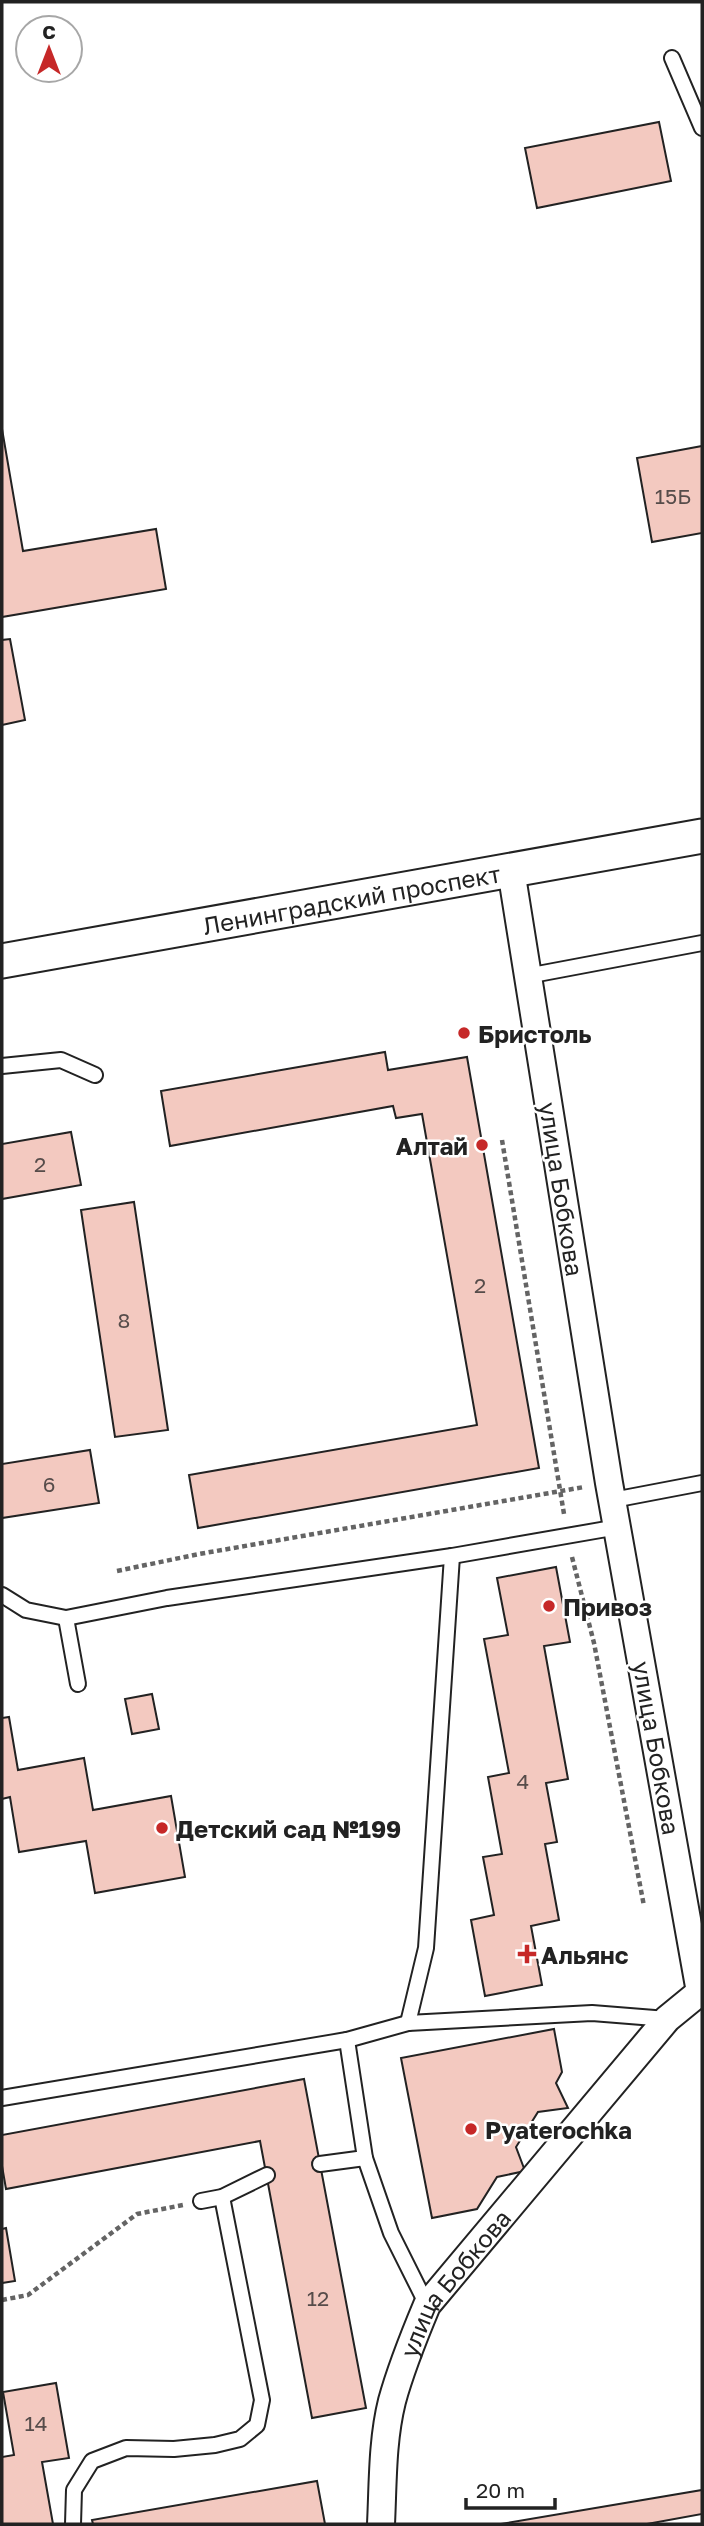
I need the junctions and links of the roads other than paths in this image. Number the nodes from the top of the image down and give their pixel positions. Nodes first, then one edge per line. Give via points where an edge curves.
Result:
1 (672, 58) dead end
2 (702, 128) edge
3 (702, 836) edge
4 (511, 870) junction
5 (702, 943) edge
6 (2, 961) edge
7 (527, 976) junction
8 (2, 1066) edge
9 (95, 1075) dead end
10 (702, 1483) edge
11 (611, 1491) junction
12 (618, 1528) junction
13 (452, 1556) junction
14 (2, 1595) edge
15 (66, 1618) junction
16 (78, 1684) dead end
17 (701, 1992) edge
18 (667, 2019) junction
19 (408, 2023) junction
20 (347, 2040) junction
21 (2, 2098) edge
22 (365, 2158) junction
23 (320, 2164) dead end
24 (267, 2175) dead end
25 (222, 2197) junction
26 (201, 2201) road end
27 (427, 2305) junction
28 (73, 2524) edge
29 (381, 2524) edge

1 - 2 lane
3 - 4 street, Ленинградский проспект
4 - 6 street, Ленинградский проспект
4 - 7 street, улица Бобкова
5 - 7 lane
7 - 11 street, улица Бобкова
8 - 9 lane via 61,1060
10 - 11 lane
11 - 12 street, улица Бобкова
12 - 13 lane
12 - 17 street, улица Бобкова
13 - 15 lane via 244,1585
13 - 19 lane via 426,1948
14 - 15 lane via 26,1610
15 - 16 lane
17 - 18 street, улица Бобкова
18 - 19 lane via 592,2013
18 - 27 street, улица Бобкова
19 - 20 lane
20 - 21 lane
20 - 22 lane
22 - 23 lane
22 - 27 lane via 391,2233
24 - 25 lane
25 - 26 lane
25 - 28 lane via 261,2400 257,2424 240,2440 174,2449 126,2448 92,2461 74,2490
27 - 29 street, улица Бобкова via 392,2403

